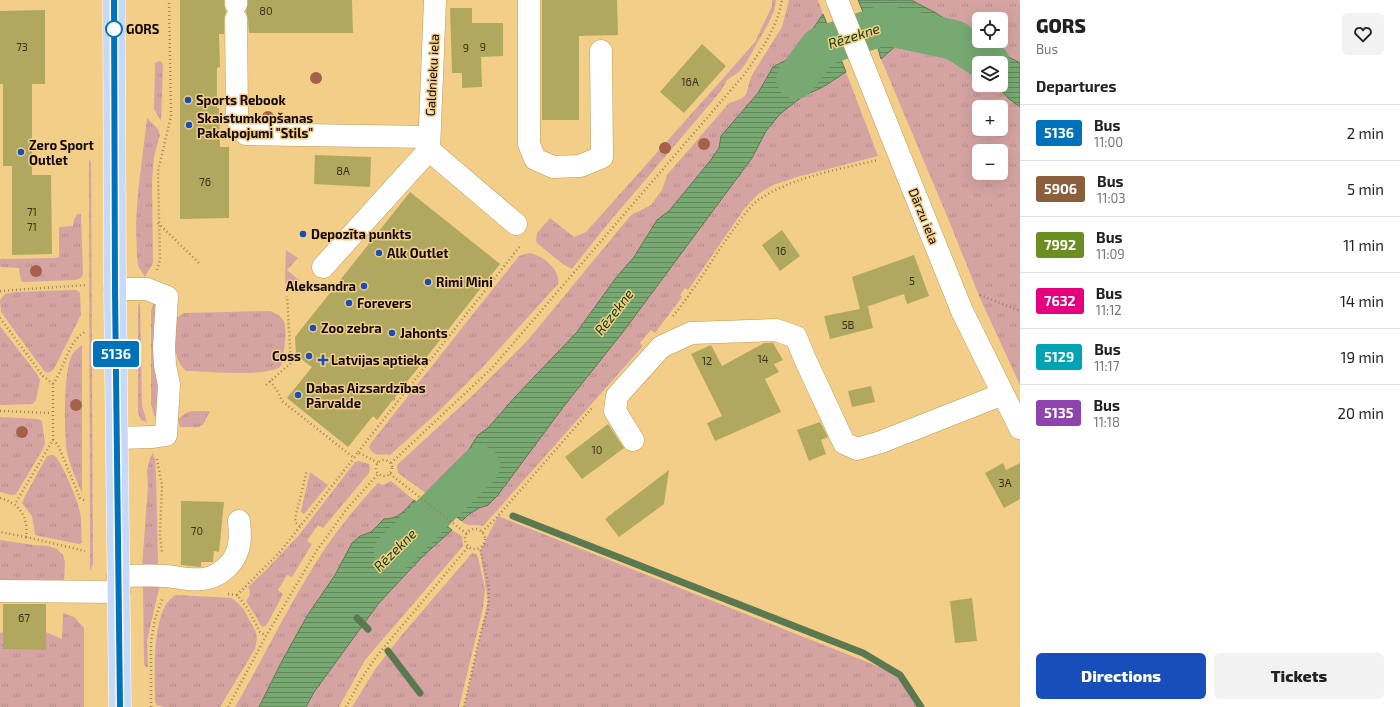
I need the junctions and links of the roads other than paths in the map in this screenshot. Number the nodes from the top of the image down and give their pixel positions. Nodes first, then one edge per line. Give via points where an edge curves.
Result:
1 (114, 0) edge
2 (435, 0) edge
3 (529, 0) edge
4 (839, 3) edge
5 (236, 8) edge
6 (601, 51) dead end
7 (429, 144) junction
8 (520, 232) road end
9 (323, 267) dead end
10 (115, 290) junction
11 (1003, 394) junction
12 (1020, 428) edge
13 (117, 438) junction
14 (633, 440) dead end
15 (239, 521) dead end
16 (118, 584) junction
17 (0, 592) edge
18 (120, 707) edge

1 - 10 main road
2 - 7 street, Galdnieku iela
3 - 6 street via 528,144 535,159 553,167 580,166 602,157
4 - 11 street, Dārzu iela via 962,311
5 - 7 street via 237,117 240,127 246,134
7 - 8 street
7 - 9 street
10 - 13 main road
10 - 13 street via 146,289 167,297 164,347 170,385 166,435
11 - 12 street, Dārzu iela
11 - 14 street via 857,449 844,443 796,337 776,330 691,333 661,347 617,396 615,411
13 - 16 main road
15 - 16 street via 240,537 237,552 231,563 221,572 208,578 164,576
16 - 17 street
16 - 18 main road

